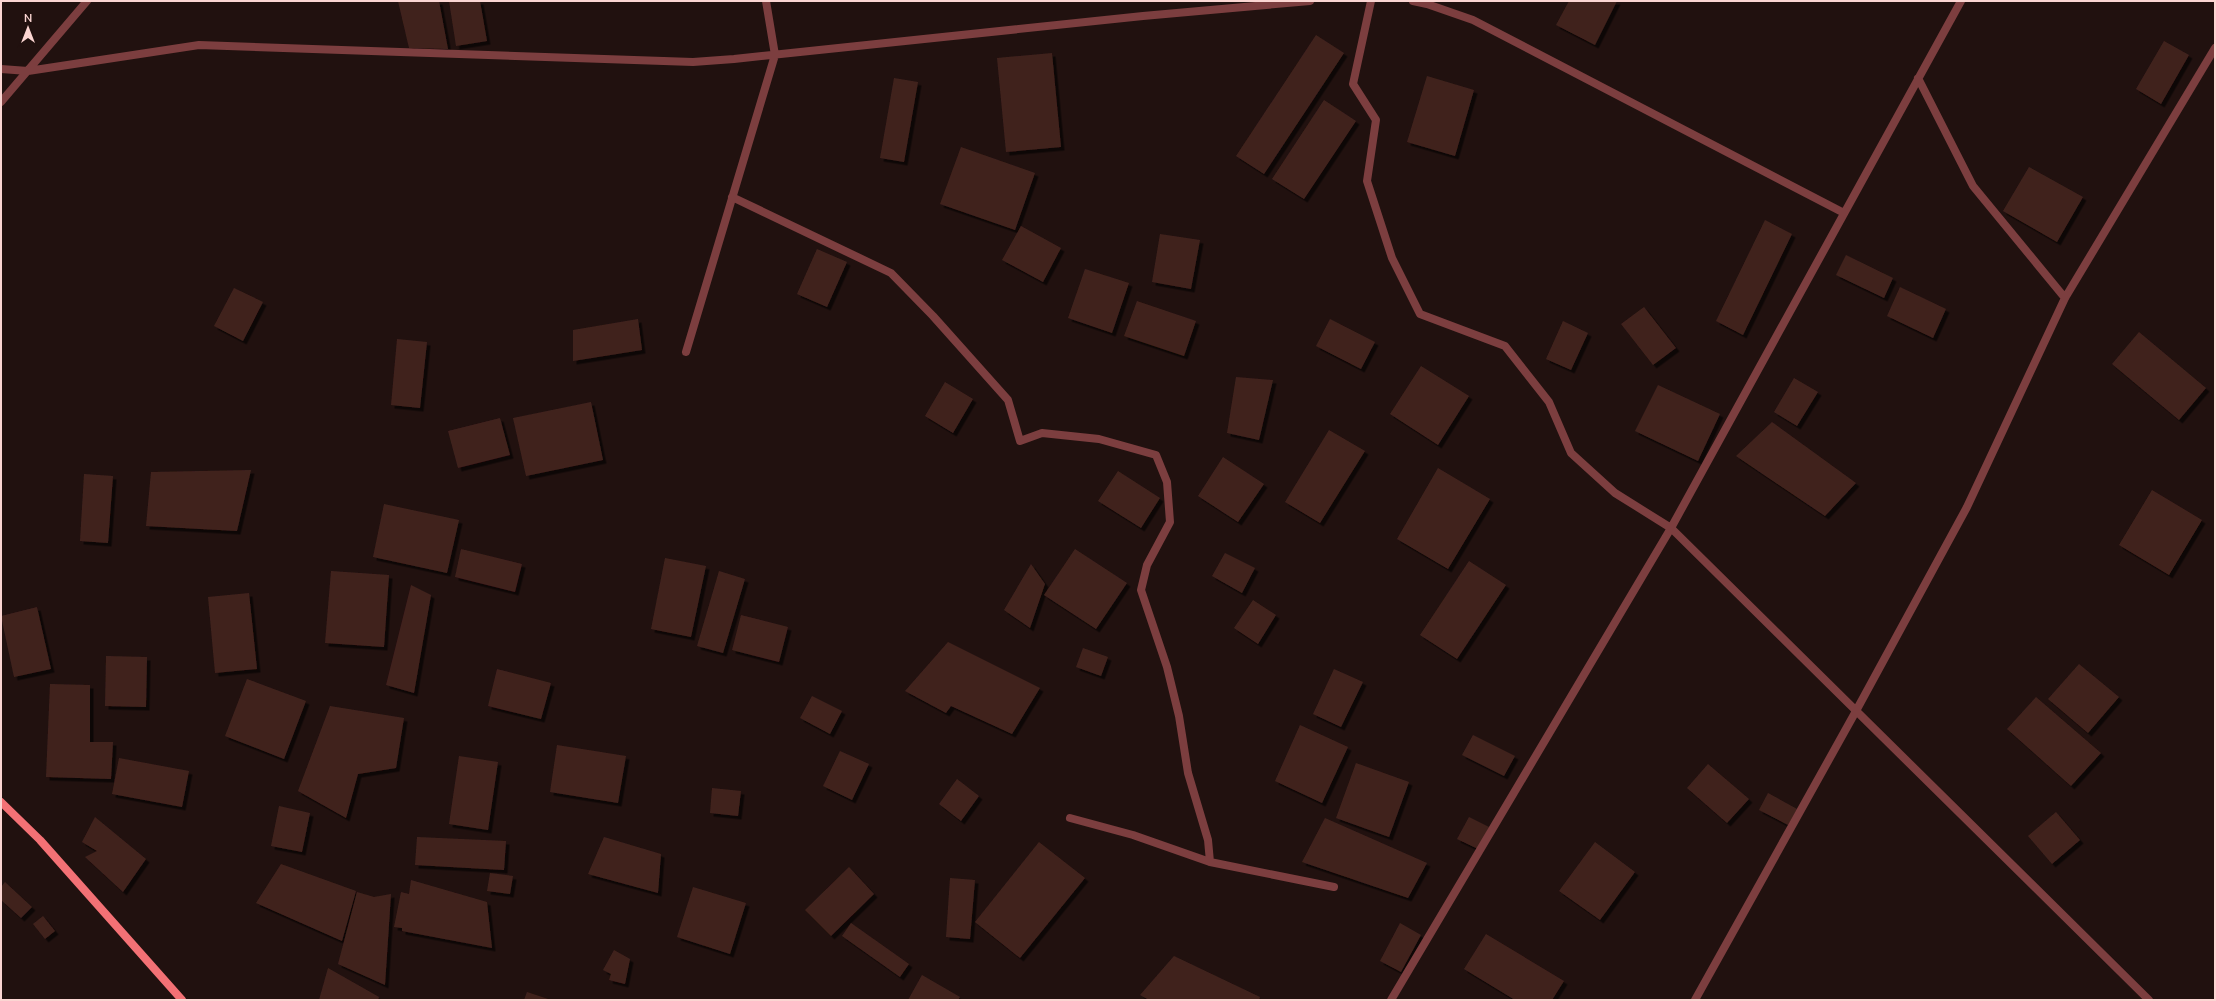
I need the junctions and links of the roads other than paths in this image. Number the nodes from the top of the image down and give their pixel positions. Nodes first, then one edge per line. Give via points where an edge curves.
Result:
1 (88, 1) edge
2 (766, 1) edge
3 (1310, 1) edge
4 (1371, 1) edge
5 (1413, 1) edge
6 (1960, 1) edge
7 (2215, 48) edge
8 (775, 55) junction
9 (1, 69) edge
10 (28, 71) junction
11 (1918, 78) junction
12 (1, 102) edge
13 (732, 197) junction
14 (1844, 213) junction
15 (2065, 298) junction
16 (686, 352) dead end
17 (1671, 528) junction
18 (1856, 711) junction
19 (1, 802) edge
20 (1070, 818) dead end
21 (1210, 862) junction
22 (1334, 888) dead end
23 (182, 1000) edge
24 (1391, 1000) edge
25 (1695, 1000) edge
26 (2148, 1000) edge

1 - 10 street
2 - 8 street
3 - 8 street
4 - 17 street via 1353,84 1376,120 1367,181 1392,258 1420,314 1505,346 1548,402 1571,453 1615,493
5 - 14 street via 1473,20
6 - 11 street
7 - 15 street
8 - 10 street via 678,61 199,45
8 - 13 street
9 - 10 street
10 - 12 street
11 - 14 street
11 - 15 street via 1973,186
13 - 16 street
13 - 21 street via 891,273 1008,400 1020,441 1042,433 1099,439 1156,455 1167,482 1170,522 1147,565 1141,590 1167,668 1179,716 1188,773 1208,840
14 - 17 street
15 - 18 street via 1967,507
17 - 18 street
17 - 24 street
18 - 25 street
18 - 26 street
19 - 23 main road via 40,840
20 - 21 street via 1133,835
21 - 22 street

